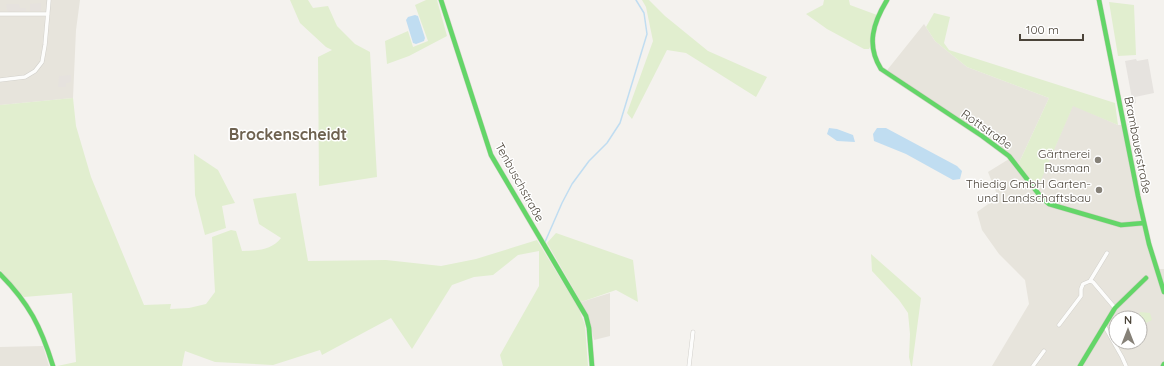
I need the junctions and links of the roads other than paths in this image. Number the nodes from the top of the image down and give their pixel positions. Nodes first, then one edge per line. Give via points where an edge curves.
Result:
1 (49, 0) edge
2 (441, 0) edge
3 (887, 0) edge
4 (1099, 0) edge
5 (0, 14) edge
6 (48, 14) junction
7 (0, 80) edge
8 (1144, 223) junction
9 (1107, 253) dead end
10 (0, 274) edge
11 (1146, 278) dead end
12 (1090, 281) junction
13 (1164, 292) edge
14 (1115, 308) junction
15 (1059, 325) dead end
16 (1105, 327) junction
17 (693, 332) dead end
18 (1044, 351) dead end
19 (53, 366) edge
20 (592, 366) edge
21 (689, 366) edge
22 (1033, 366) edge
23 (1080, 366) edge
24 (1126, 366) edge

1 - 6 street
2 - 20 street, Tenbuschstraße via 491,155 586,316
3 - 8 street, Rottstraße via 877,21 872,43 881,69 1009,156 1041,198 1049,204 1121,225
4 - 8 street, Brambauerstraße
5 - 6 street
6 - 7 street via 44,54 38,67 25,77
8 - 13 street, Brambauerstraße
9 - 12 street
10 - 19 street via 35,317
11 - 14 street
12 - 14 street
12 - 15 street via 1083,284 1081,296
14 - 16 street
16 - 23 street
16 - 24 street
17 - 21 street
18 - 22 street

